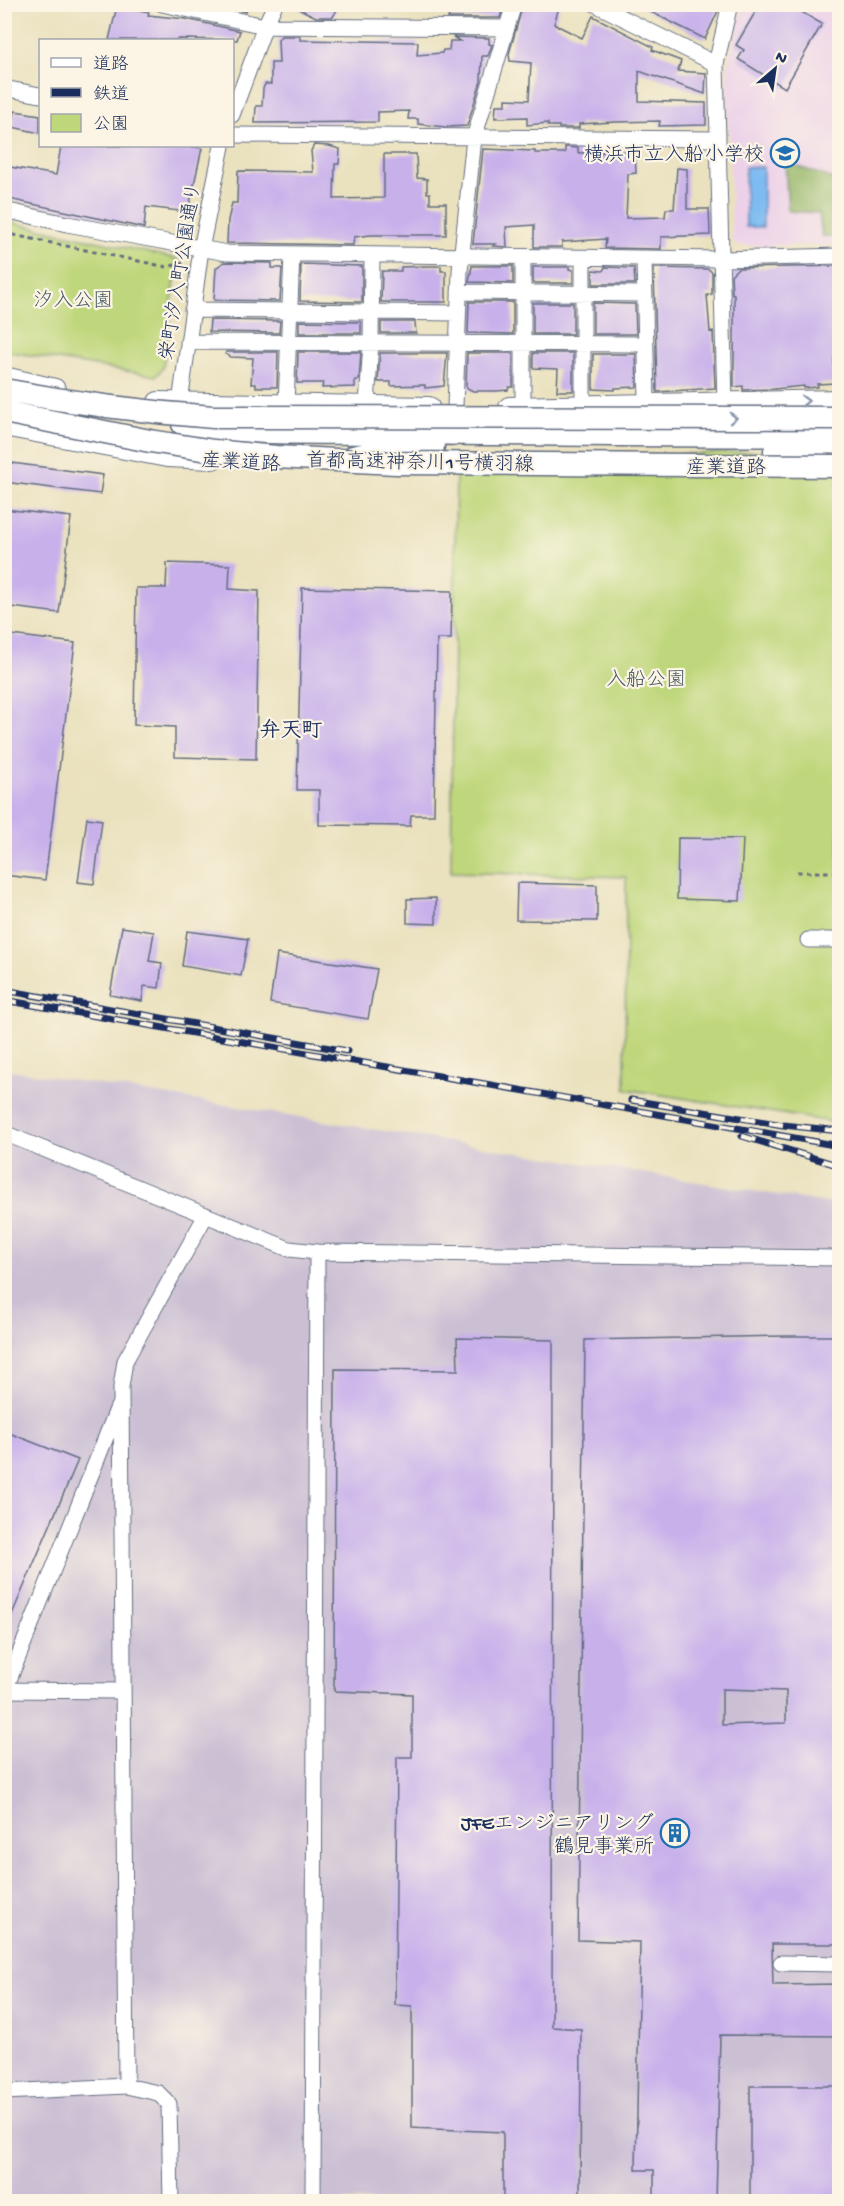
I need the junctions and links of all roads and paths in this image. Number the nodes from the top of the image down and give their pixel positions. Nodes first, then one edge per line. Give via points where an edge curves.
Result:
1 (162, 4) edge
2 (275, 4) edge
3 (514, 4) edge
4 (595, 4) edge
5 (730, 4) edge
6 (265, 26) junction
7 (507, 28) junction
8 (716, 64) junction
9 (4, 88) edge
10 (39, 95) edge
11 (234, 110) edge
12 (234, 135) edge
13 (474, 138) junction
14 (718, 139) junction
15 (222, 147) edge
16 (4, 210) edge
17 (4, 233) edge
18 (201, 249) junction
19 (292, 254) junction
20 (372, 256) junction
21 (461, 256) junction
22 (840, 256) edge
23 (523, 258) junction
24 (583, 258) junction
25 (644, 258) junction
26 (722, 259) junction
27 (183, 263) dead end
28 (459, 292) junction
29 (523, 293) junction
30 (583, 293) junction
31 (645, 294) junction
32 (192, 310) junction
33 (291, 311) junction
34 (371, 312) junction
35 (459, 313) junction
36 (188, 342) junction
37 (289, 342) junction
38 (371, 342) junction
39 (458, 342) junction
40 (524, 344) junction
41 (646, 344) junction
42 (583, 345) junction
43 (4, 377) edge
44 (4, 390) edge
45 (66, 392) junction
46 (840, 400) edge
47 (725, 402) junction
48 (180, 403) junction
49 (647, 404) junction
50 (286, 405) junction
51 (367, 405) junction
52 (583, 405) junction
53 (455, 407) junction
54 (523, 407) junction
55 (4, 412) edge
56 (840, 418) edge
57 (4, 426) edge
58 (840, 435) edge
59 (636, 443) junction
60 (840, 452) edge
61 (324, 465) junction
62 (780, 466) junction
63 (840, 466) edge
64 (797, 872) dead end
65 (840, 872) edge
66 (808, 940) dead end
67 (840, 940) edge
68 (4, 1133) edge
69 (206, 1215) junction
70 (317, 1252) junction
71 (840, 1258) edge
72 (122, 1399) junction
73 (5, 1690) edge
74 (122, 1691) junction
75 (781, 1964) dead end
76 (840, 1964) edge
77 (126, 2086) junction
78 (4, 2092) edge
79 (171, 2202) edge
80 (313, 2202) edge

1 - 6 street
2 - 6 street
3 - 7 street
4 - 8 street
5 - 8 street
6 - 7 street
6 - 11 street
7 - 13 street
8 - 14 street
9 - 10 street
12 - 13 street
13 - 14 street
13 - 21 street
14 - 26 street
15 - 18 street, 栄町汐入町公園通り
16 - 18 street
17 - 27 path via 167,267
18 - 19 street via 216,253
18 - 32 street, 栄町汐入町公園通り
19 - 20 street
19 - 33 street
20 - 21 street
20 - 34 street
21 - 23 street
21 - 28 street
22 - 26 street
23 - 24 street
23 - 29 street
24 - 25 street
24 - 30 street
25 - 26 street
25 - 31 street
26 - 47 street
28 - 29 street
28 - 35 street
29 - 30 street
29 - 40 street
30 - 31 street
30 - 42 street
31 - 41 street
32 - 33 street
32 - 36 street, 栄町汐入町公園通り
33 - 34 street
33 - 37 street
34 - 35 street
34 - 38 street
35 - 39 street
36 - 37 street
36 - 48 street, 栄町汐入町公園通り
37 - 38 street
37 - 50 street
38 - 39 street
38 - 51 street
39 - 40 street
39 - 53 street
40 - 42 street
40 - 54 street
41 - 42 street
41 - 49 street
42 - 52 street
43 - 45 main road
44 -> 56 highway, bridge via 95,406 213,417
45 - 48 main road
45 - 59 highway via 155,418 225,430
47 -> 46 main road
47 - 49 main road
48 - 50 main road
49 - 52 main road
50 - 51 main road
51 - 53 main road
52 - 54 main road
53 - 54 main road
55 - 62 highway, 首都高速神奈川1号横羽線, bridge via 150,441 286,458 396,463
57 - 61 main road, 産業道路 via 167,457
58 - 59 highway
59 - 60 highway
59 - 61 highway via 414,447
61 - 62 main road, 産業道路
62 - 63 highway, 首都高速神奈川1号横羽線, bridge
64 - 65 path
66 - 67 street
68 - 69 street
69 - 70 street via 290,1249
69 - 72 street via 125,1361
70 - 71 street
70 - 80 street
72 - 73 street
72 - 74 street
73 - 74 street
74 - 77 street
75 - 76 street
77 - 78 street
77 - 79 street via 158,2093 169,2104

